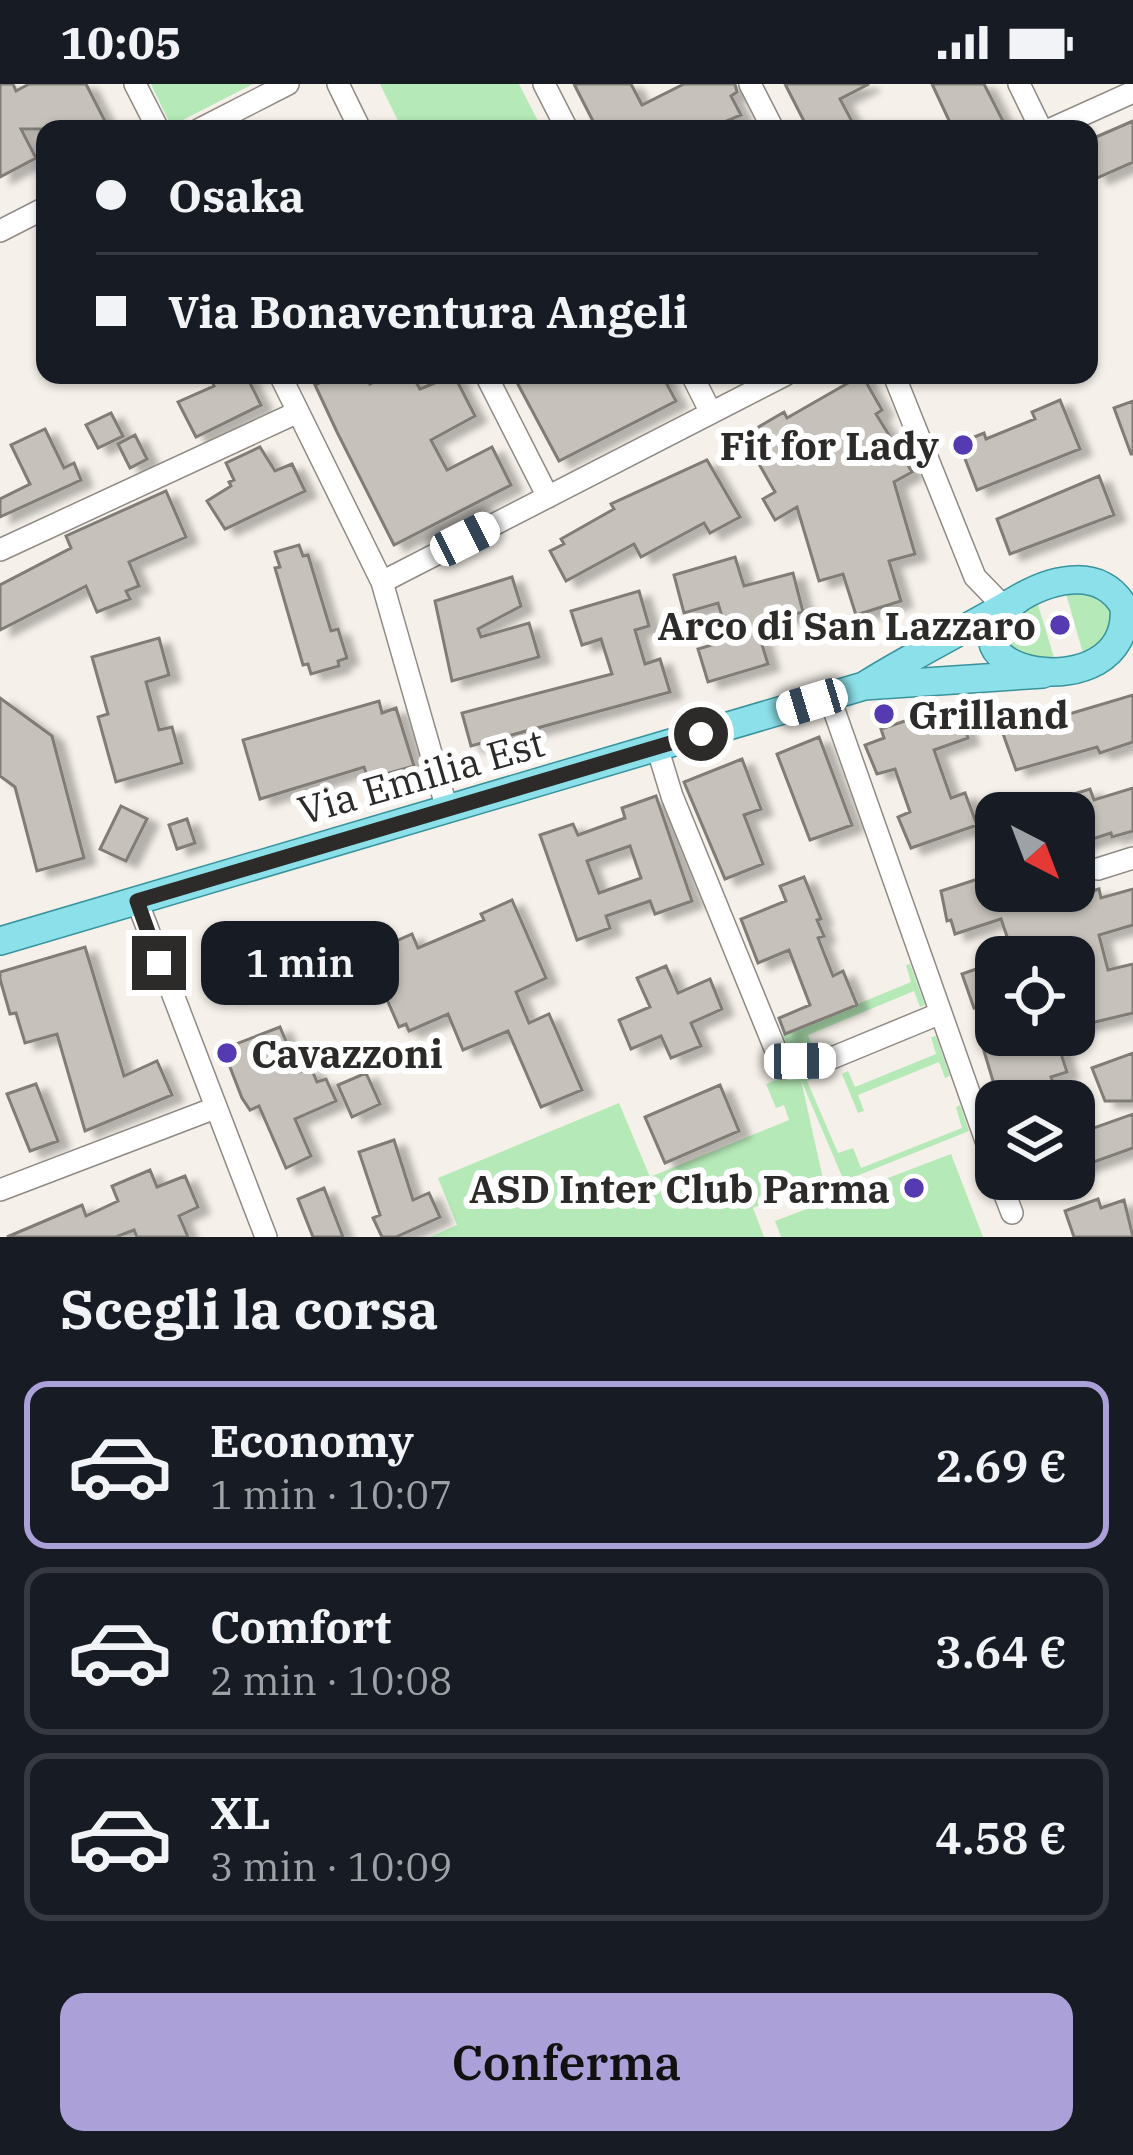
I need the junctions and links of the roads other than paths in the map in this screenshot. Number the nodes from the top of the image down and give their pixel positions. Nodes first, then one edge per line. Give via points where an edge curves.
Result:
1 (135, 84) edge
2 (288, 84) edge
3 (338, 84) edge
4 (544, 84) edge
5 (750, 84) edge
6 (1019, 84) edge
7 (1133, 92) edge
8 (153, 120) edge
9 (218, 120) edge
10 (356, 120) edge
11 (562, 120) edge
12 (768, 120) edge
13 (1037, 120) edge
14 (1071, 120) edge
15 (36, 213) edge
16 (0, 231) edge
17 (284, 384) edge
18 (490, 384) edge
19 (697, 384) edge
20 (766, 384) edge
21 (898, 384) edge
22 (298, 412) junction
23 (711, 412) junction
24 (548, 497) junction
25 (0, 550) edge
26 (1088, 579) junction
27 (1133, 580) edge
28 (382, 582) junction
29 (1012, 602) junction
30 (1121, 645) edge
31 (1043, 674) junction
32 (864, 686) junction
33 (829, 696) junction
34 (657, 747) junction
35 (447, 809) junction
36 (1133, 858) edge
37 (1098, 869) dead end
38 (137, 901) junction
39 (3, 934) edge
40 (941, 1013) junction
41 (215, 1108) junction
42 (975, 1109) edge
43 (0, 1190) edge
44 (1007, 1200) edge
45 (1012, 1214) dead end
46 (266, 1237) edge

1 - 8 street
2 - 9 street
3 - 10 street
4 - 11 street
5 - 12 street
6 - 13 street
7 - 14 street
15 - 16 street
17 - 22 street
18 - 24 street
19 - 23 street
20 - 23 street
21 - 29 street via 975,577
22 - 25 street
22 - 28 street
23 - 24 street
24 - 28 street
26 - 27 main road, Via Emilia Est
26 - 29 main road, Via Emilia Est via 1055,582
26 - 30 main road, Via Emilia Est via 1124,607
28 - 35 street
29 - 31 main road via 1000,611 994,646 1012,667
29 - 32 main road, Via Emilia Est
30 - 31 main road, Via Emilia Est via 1078,668
31 - 32 main road, Via Emilia Est
32 - 33 main road, Via Emilia Est
33 - 34 main road, Via Emilia Est
33 - 40 street
34 - 35 main road, Via Emilia Est
34 - 40 street via 783,1068 827,1060
35 - 38 main road, Via Emilia Est
36 - 37 street
38 - 39 main road, Via Emilia Est
38 - 41 street
40 - 42 street
41 - 43 street
41 - 46 street
44 - 45 street

